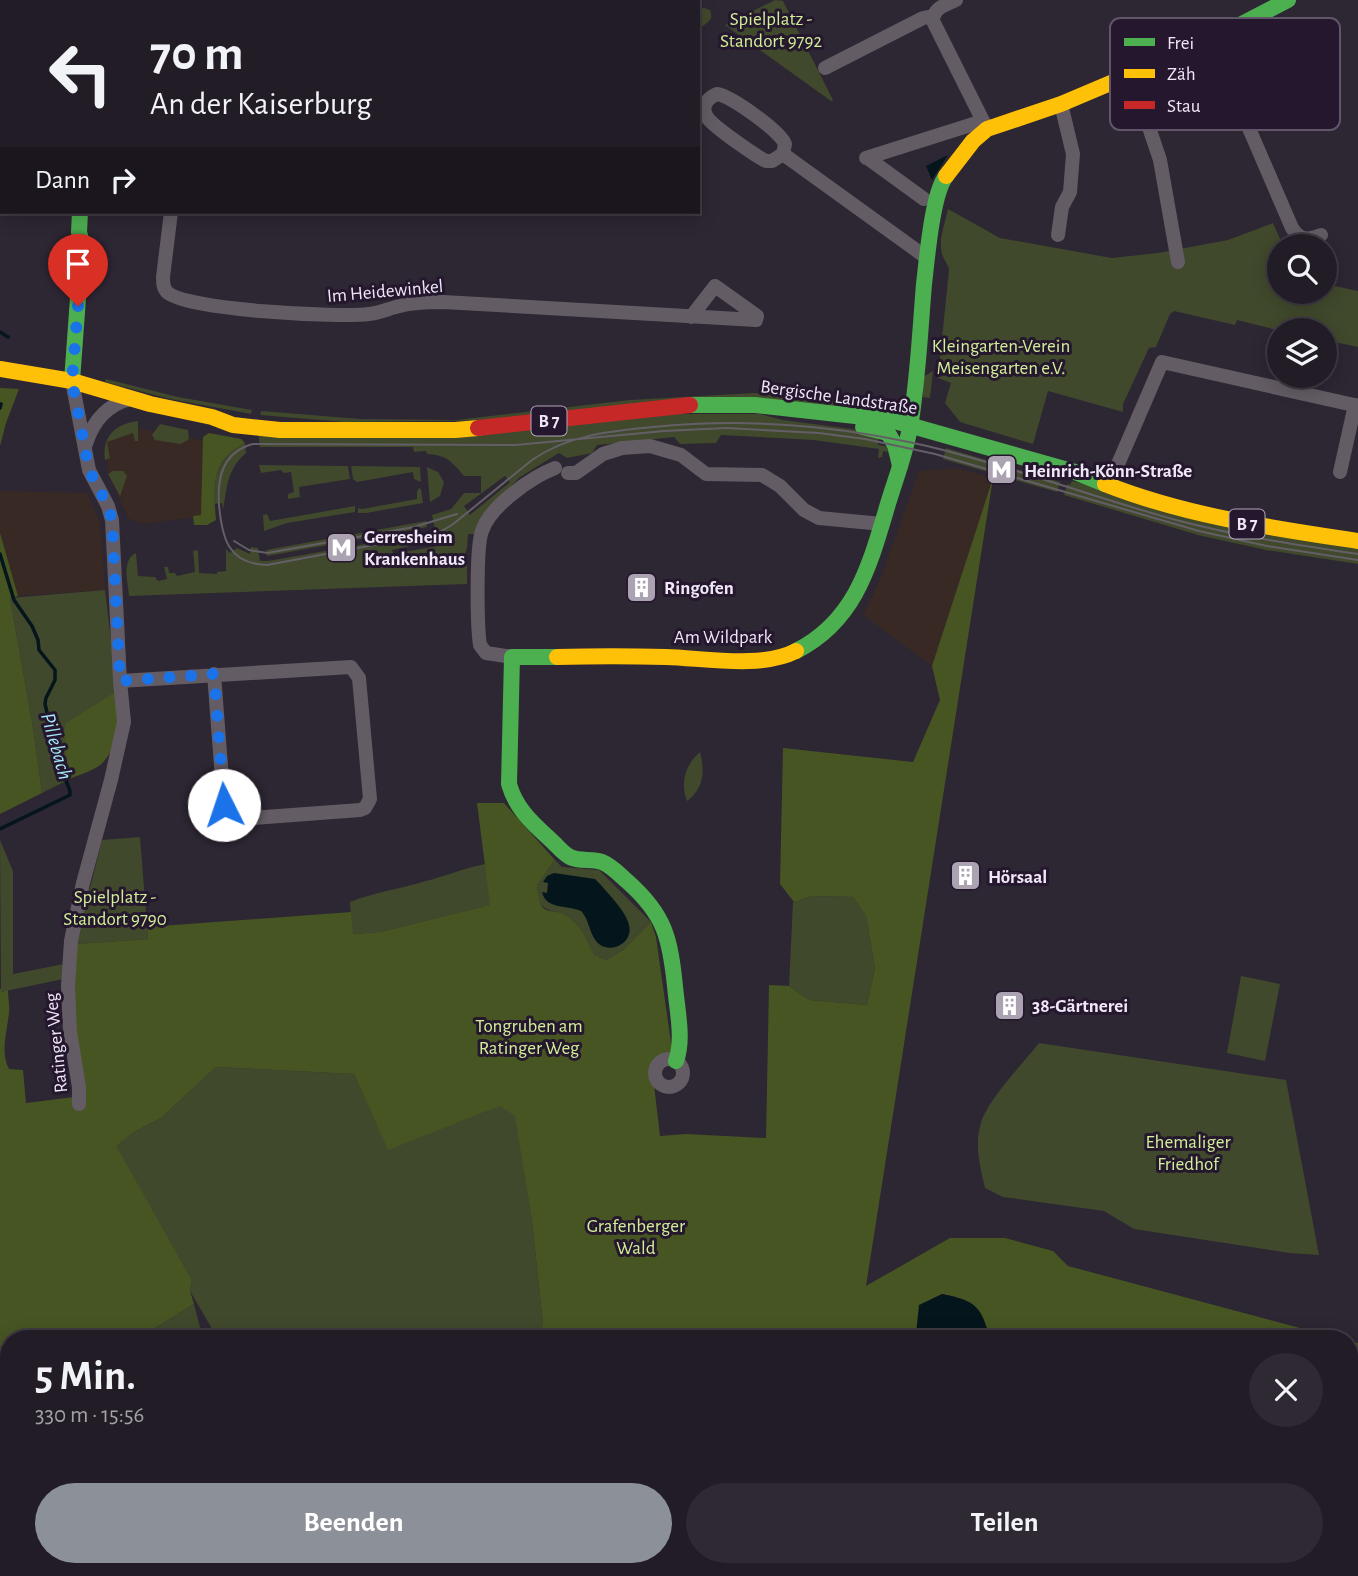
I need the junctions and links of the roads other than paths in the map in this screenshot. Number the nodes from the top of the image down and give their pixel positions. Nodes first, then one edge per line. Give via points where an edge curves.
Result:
1 (956, 0) edge
2 (1288, 0) edge
3 (933, 16) junction
4 (1253, 18) edge
5 (825, 68) dead end
6 (1110, 84) edge
7 (1061, 104) junction
8 (985, 125) junction
9 (1150, 130) edge
10 (1250, 130) edge
11 (783, 154) junction
12 (929, 202) junction
13 (80, 214) edge
14 (89, 214) edge
15 (171, 214) edge
16 (1296, 234) edge
17 (1058, 235) dead end
18 (82, 243) junction
19 (927, 258) junction
20 (1178, 262) dead end
21 (691, 317) dead end
22 (0, 369) edge
23 (72, 381) junction
24 (131, 398) junction
25 (1357, 406) edge
26 (830, 414) junction
27 (910, 425) junction
28 (85, 445) junction
29 (900, 466) junction
30 (1340, 472) dead end
31 (1109, 485) junction
32 (882, 524) junction
33 (1358, 541) edge
34 (512, 657) junction
35 (214, 674) junction
36 (120, 681) junction
37 (676, 1061) dead end
38 (79, 1104) dead end

1 - 3 street
2 - 4 main road
3 - 5 street
3 - 8 street
6 - 7 main road
7 - 8 main road
7 - 17 street via 1073,162
8 - 12 main road
8 - 12 street via 867,158
9 - 20 street via 1160,159
10 - 16 street
11 - 11 street via 785,144 779,134 728,97 717,94 708,100 705,111 710,121 761,158 772,161
11 - 19 street
12 - 19 main road
13 - 18 main road
14 - 18 main road
15 - 21 street, Im Heidewinkel via 164,286 170,294 189,300 282,314 340,316 443,302
18 - 23 main road
19 - 27 main road
22 - 23 main road, Bergische Landstraße / B 7
23 - 24 main road, Bergische Landstraße / B 7
23 - 28 street, Ratinger Weg
24 - 26 main road, Bergische Landstraße / B 7 via 212,417 242,415 342,428 455,430 703,404
24 - 28 street via 102,414
25 - 30 street
25 - 31 street via 1162,362
26 - 27 main road, Bergische Landstraße / B 7
26 - 29 main road, B 7 via 842,423 888,433
27 - 29 main road, Am Wildpark
27 - 31 main road, Bergische Landstraße / B 7
28 - 36 street, Ratinger Weg via 89,470 112,520
29 - 32 main road, Am Wildpark
31 - 33 main road, Bergische Landstraße / B 7 via 1222,519
32 - 34 main road, Am Wildpark via 860,587 845,612 820,637 788,655 768,659
32 - 34 street, Am Wildpark via 819,518 762,475 706,474 681,455 650,446 603,454 576,474 562,471 528,481 481,531 480,645 486,653
34 - 37 main road via 509,784 513,799 567,855 606,864 660,917 666,931 676,1013 680,1050
35 - 35 street via 224,805 229,815 239,819 365,808 370,799 359,678 354,669
35 - 36 street
36 - 38 street, Ratinger Weg via 124,722 71,940 70,1032

